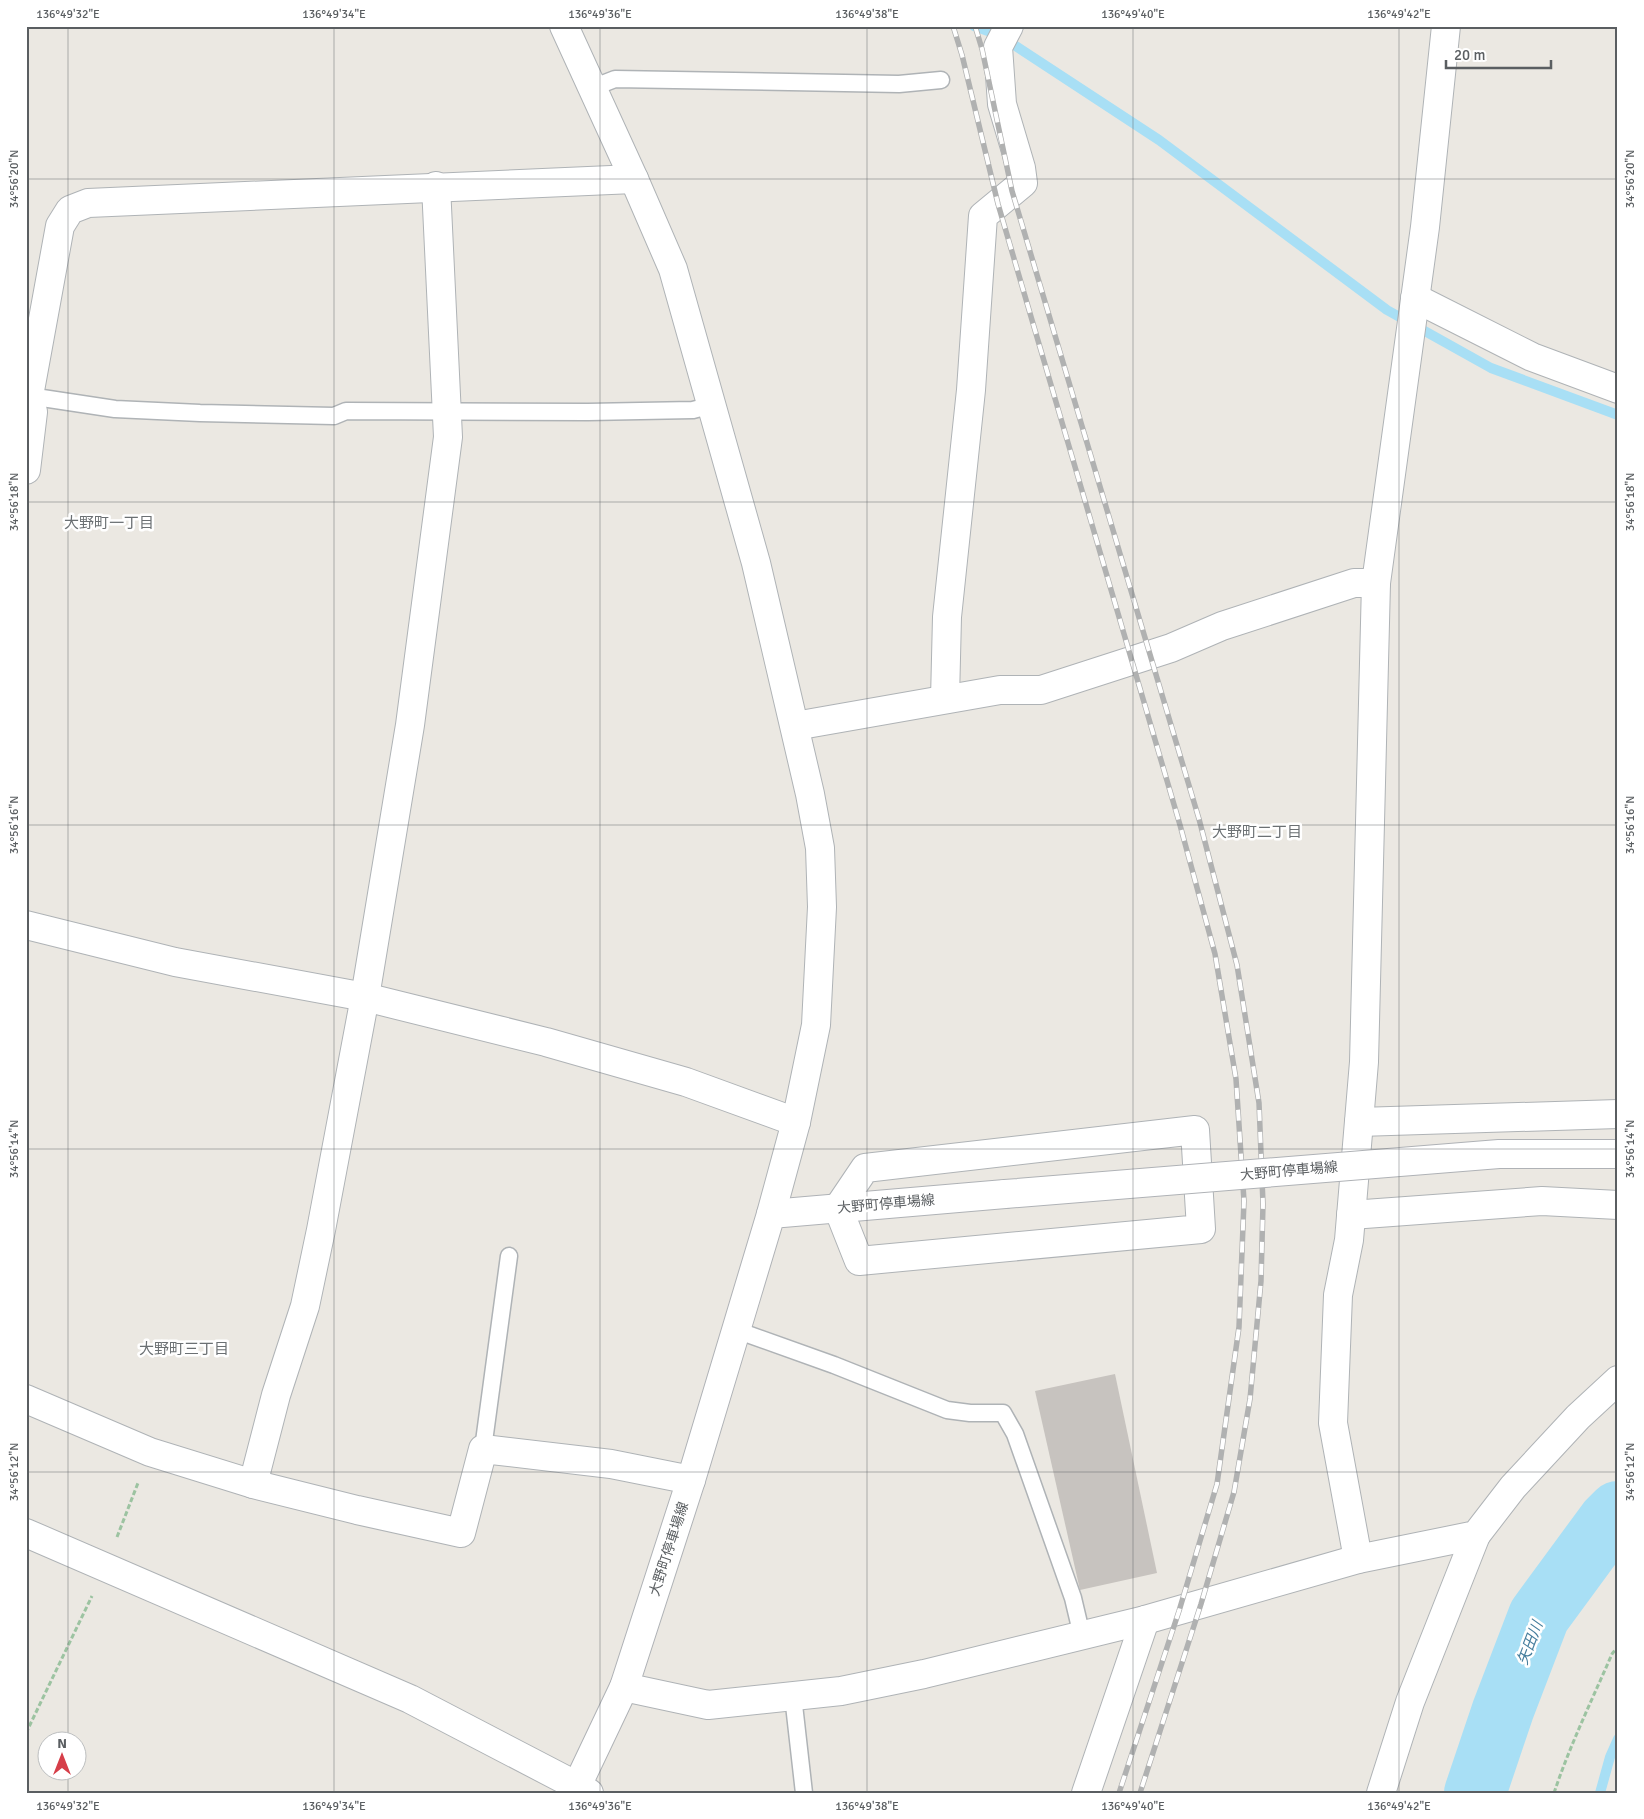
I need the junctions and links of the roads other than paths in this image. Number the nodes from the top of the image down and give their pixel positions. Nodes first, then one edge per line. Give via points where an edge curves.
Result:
1 (564, 26) edge
2 (1446, 26) edge
3 (1003, 37) edge
4 (941, 80) dead end
5 (592, 88) junction
6 (634, 179) junction
7 (436, 186) junction
8 (1414, 305) junction
9 (1618, 389) edge
10 (29, 396) junction
11 (712, 405) junction
12 (448, 411) junction
13 (26, 470) edge
14 (1376, 583) junction
15 (945, 699) junction
16 (794, 726) junction
17 (26, 925) edge
18 (365, 997) junction
19 (1618, 1114) edge
20 (796, 1122) junction
21 (1359, 1122) junction
22 (1618, 1154) edge
23 (1618, 1205) edge
24 (838, 1208) junction
25 (771, 1214) junction
26 (1351, 1215) junction
27 (509, 1256) dead end
28 (736, 1330) junction
29 (1618, 1380) edge
30 (26, 1399) edge
31 (483, 1449) junction
32 (691, 1480) junction
33 (253, 1484) junction
34 (26, 1533) edge
35 (1476, 1536) junction
36 (1358, 1559) junction
37 (1145, 1620) junction
38 (1082, 1636) junction
39 (624, 1687) junction
40 (793, 1696) junction
41 (580, 1790) edge
42 (804, 1793) edge
43 (1086, 1793) edge
44 (1382, 1793) edge

1 - 5 street
2 - 8 street
3 - 15 street via 1002,104 1023,183 983,216 971,390 947,617
4 - 5 lane via 899,84 615,79
5 - 6 street
6 - 7 street
6 - 11 street via 673,269
7 - 10 street via 88,202 70,210 60,226
7 - 12 street
8 - 9 street via 1532,357
8 - 14 street
10 - 12 lane via 115,409 200,413 334,416 346,411
10 - 13 street via 33,412
11 - 12 lane via 693,410
11 - 16 street via 756,563
12 - 18 street via 448,436 410,725
14 - 15 street via 1354,583 1041,690 1000,690
14 - 21 street via 1364,1062
15 - 16 street
16 - 20 street via 820,848 822,907 816,1025
17 - 18 street via 175,962
18 - 20 street via 546,1042 686,1082
18 - 33 street via 305,1306 276,1395
19 - 21 street
20 - 25 street
21 - 26 street
22 - 24 street, 大野町停車場線, bridge via 1499,1154
23 - 26 street via 1542,1201
24 - 24 street via 866,1168 1195,1130 1200,1229 859,1261
24 - 25 street, 大野町停車場線
25 - 28 street, 大野町停車場線
26 - 36 street via 1338,1295 1333,1423
27 - 31 lane
28 - 32 street, 大野町停車場線
28 - 38 lane via 947,1410 1003,1413 1015,1434 1073,1598
29 - 35 street via 1578,1417 1513,1487
30 - 33 street via 150,1452
31 - 32 street via 611,1464
31 - 33 street via 461,1533
32 - 39 street, 大野町停車場線
34 - 41 street via 410,1699
35 - 36 street
35 - 44 street via 1410,1702
36 - 37 street
37 - 38 street
37 - 43 street
38 - 40 street via 840,1692
39 - 40 street via 708,1706
39 - 41 street, 大野町停車場線
40 - 42 lane

